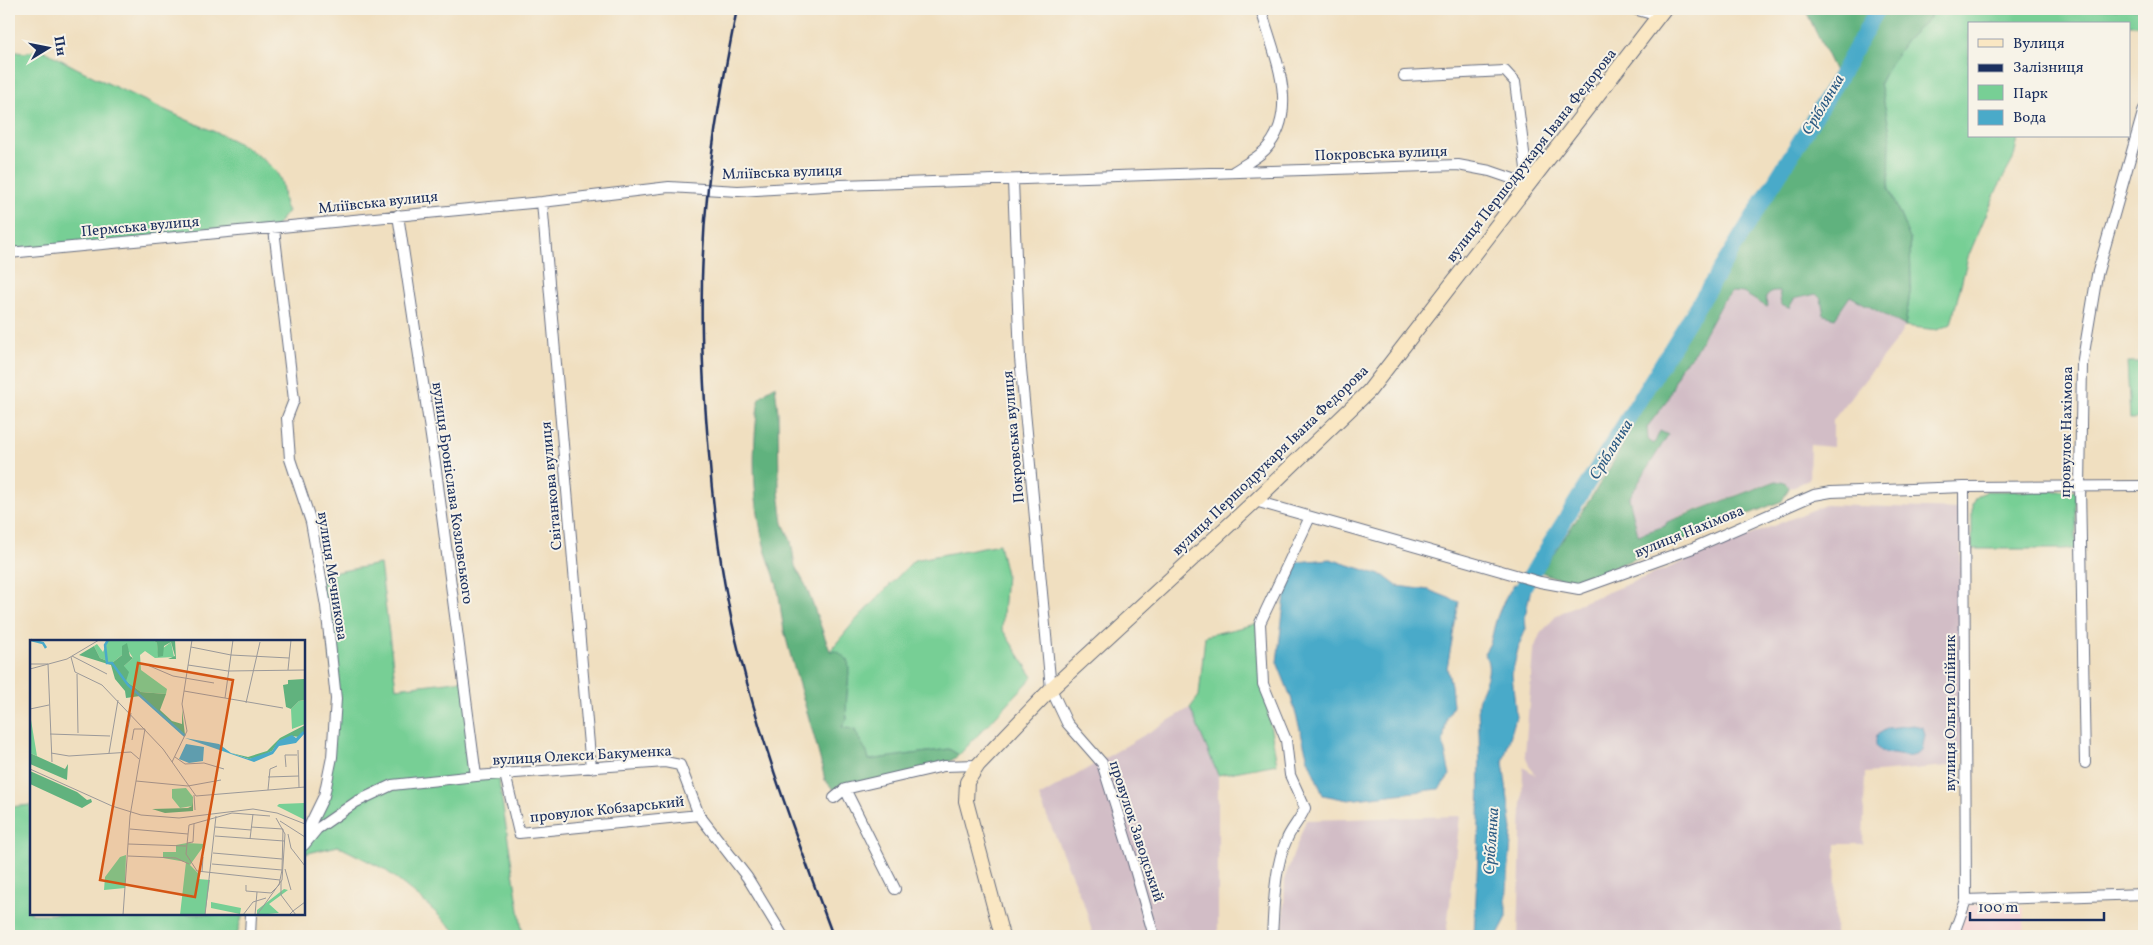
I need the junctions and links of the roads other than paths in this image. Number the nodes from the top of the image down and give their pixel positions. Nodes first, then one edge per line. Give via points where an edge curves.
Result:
1 (1261, 9) edge
2 (1270, 9) edge
3 (1634, 9) edge
4 (1661, 12) edge
5 (1404, 76) dead end
6 (2144, 110) edge
7 (1232, 173) junction
8 (1013, 181) junction
9 (1528, 184) junction
10 (542, 202) junction
11 (398, 215) junction
12 (274, 228) junction
13 (9, 253) edge
14 (2080, 486) junction
15 (2144, 486) edge
16 (1964, 487) junction
17 (1255, 501) junction
18 (1310, 517) junction
19 (1051, 689) junction
20 (2085, 762) dead end
21 (978, 765) junction
22 (591, 768) junction
23 (505, 774) junction
24 (476, 776) junction
25 (845, 789) junction
26 (834, 798) dead end
27 (699, 815) junction
28 (305, 835) edge
29 (305, 843) edge
30 (895, 889) dead end
31 (2144, 894) edge
32 (1966, 900) junction
33 (251, 915) edge
34 (250, 936) edge
35 (783, 936) edge
36 (1002, 936) edge
37 (1154, 936) edge
38 (1272, 936) edge
39 (1953, 936) edge

1 - 2 street
1 - 7 street via 1283,89 1283,114 1264,151
3 - 4 street
4 - 9 street, вулиця Першодрукаря Івана Федорова
5 - 9 street via 1505,71 1515,82
6 - 14 street, провулок Нахімова via 2098,275 2082,365
7 - 8 street, Мліївська вулиця
7 - 9 street, Покровська вулиця via 1458,165 1490,171
8 - 10 street, Мліївська вулиця via 738,191 669,187
8 - 19 street, Покровська вулиця via 1020,358
9 - 17 street, вулиця Першодрукаря Івана Федорова via 1369,391
10 - 11 street, Мліївська вулиця
10 - 22 street, Світанкова вулиця
11 - 12 street, Мліївська вулиця
11 - 24 street, вулиця Броніслава Козловського via 436,470
12 - 13 street, Пермська вулиця
12 - 28 street, вулиця Мечникова via 294,400 288,418 290,459 311,522 326,606 336,699 332,758 324,796
14 - 15 street, вулиця Нахімова
14 - 16 street, вулиця Нахімова
14 - 20 street, провулок Нахімова
16 - 18 street, вулиця Нахімова via 1814,495 1693,548 1579,590
16 - 32 street, вулиця Ольги Олійник
17 - 18 street, вулиця Нахімова
17 - 19 street, вулиця Першодрукаря Івана Федорова
18 - 38 street via 1260,623 1263,684 1286,740 1290,775 1305,808 1287,838 1280,865
19 - 21 street, вулиця Першодрукаря Івана Федорова
19 - 37 street, провулок Заводський via 1067,723 1102,763
21 - 25 street via 944,766
21 - 36 street, вулиця Першодрукаря Івана Федорова via 967,782 966,802
22 - 23 street, вулиця Олекси Бакуменка
22 - 27 street, вулиця Олекси Бакуменка via 665,762 680,764
23 - 24 street, вулиця Олекси Бакуменка
23 - 27 street, провулок Кобзарський via 519,832
24 - 29 street, вулиця Олекси Бакуменка via 392,785 356,802 316,829
25 - 26 street
25 - 30 street
27 - 35 street, вулиця Олекси Бакуменка via 747,877
31 - 32 street
32 - 39 street, вулиця Ольги Олійник
33 - 34 street

